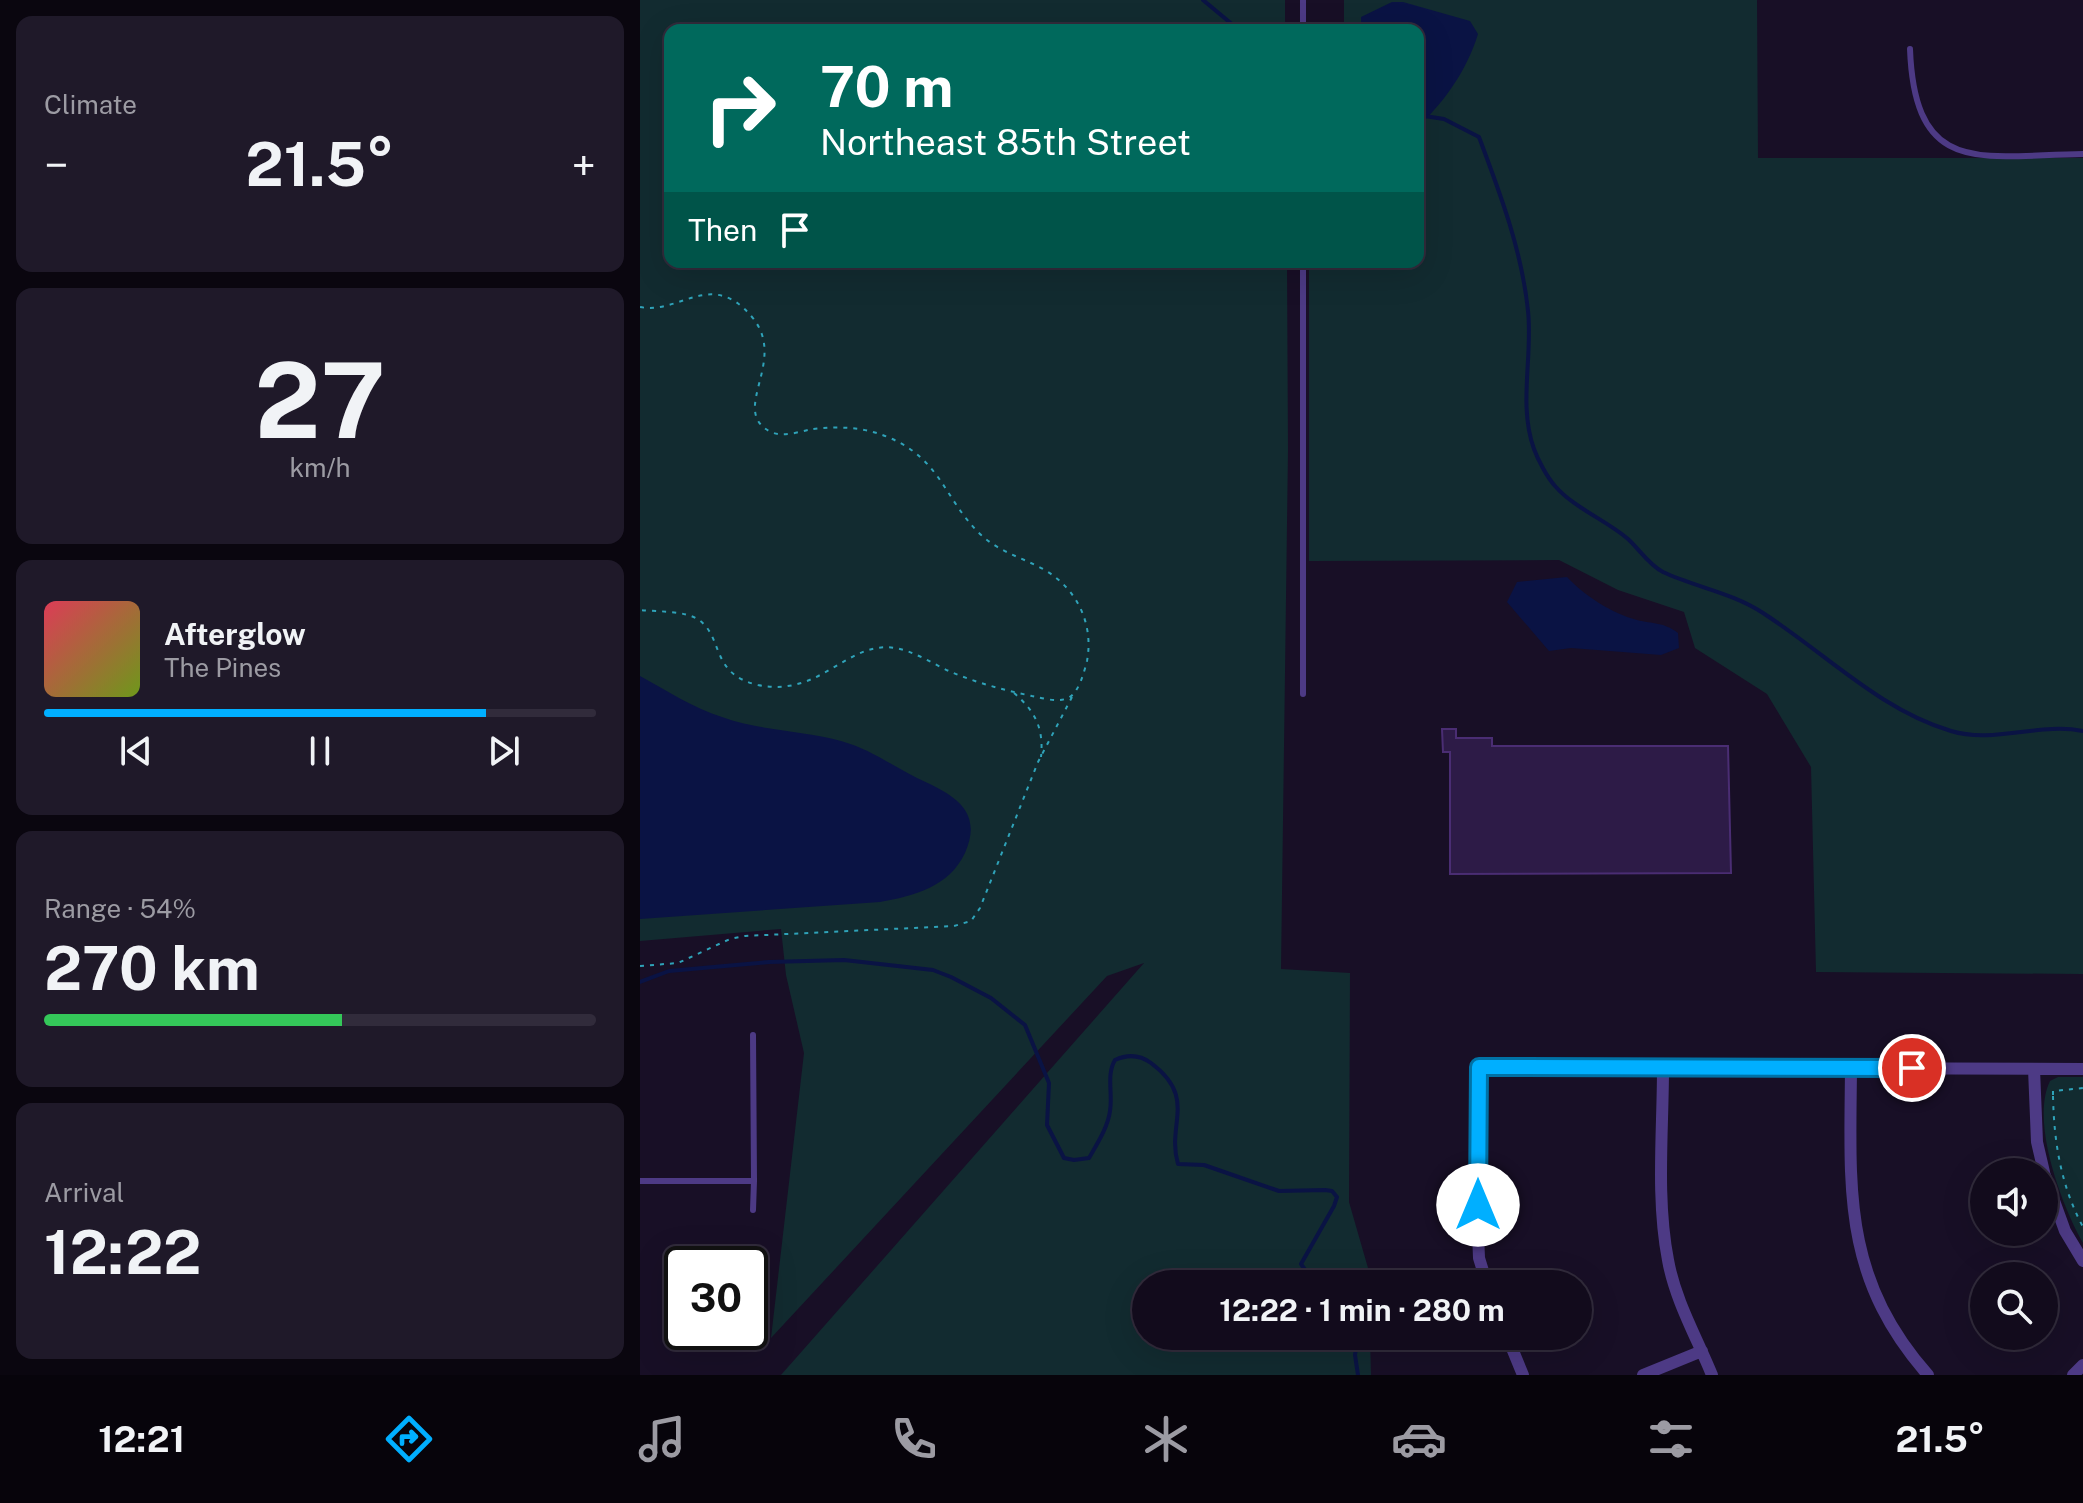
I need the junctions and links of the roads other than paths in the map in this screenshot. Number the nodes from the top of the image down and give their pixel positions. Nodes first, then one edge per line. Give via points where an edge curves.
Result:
1 (1303, 0) edge
2 (1303, 24) edge
3 (1910, 49) dead end
4 (2083, 154) edge
5 (1303, 268) edge
6 (1303, 694) dead end
7 (753, 1035) dead end
8 (1663, 1068) junction
9 (1851, 1068) junction
10 (2034, 1069) junction
11 (2083, 1069) edge
12 (2041, 1158) edge
13 (640, 1181) edge
14 (754, 1181) junction
15 (753, 1210) dead end
16 (2058, 1212) edge
17 (2083, 1261) edge
18 (1483, 1270) edge
19 (1513, 1350) edge
20 (1702, 1351) junction
21 (2083, 1365) edge
22 (1523, 1375) edge
23 (1643, 1375) edge
24 (1712, 1375) edge
25 (1928, 1375) edge
26 (2073, 1375) edge

1 - 2 lane
3 - 4 lane via 1911,89 1931,132 1951,149 1975,156
5 - 6 lane
7 - 14 lane
8 - 9 street
8 - 18 street via 1479,1067 1478,1233
8 - 20 street via 1668,1262
9 - 10 street
9 - 25 street via 1851,1206 1863,1263 1887,1320
10 - 11 street
10 - 12 street
13 - 14 lane
14 - 15 lane
16 - 17 street
19 - 22 street
20 - 23 street
20 - 24 street
21 - 26 street

